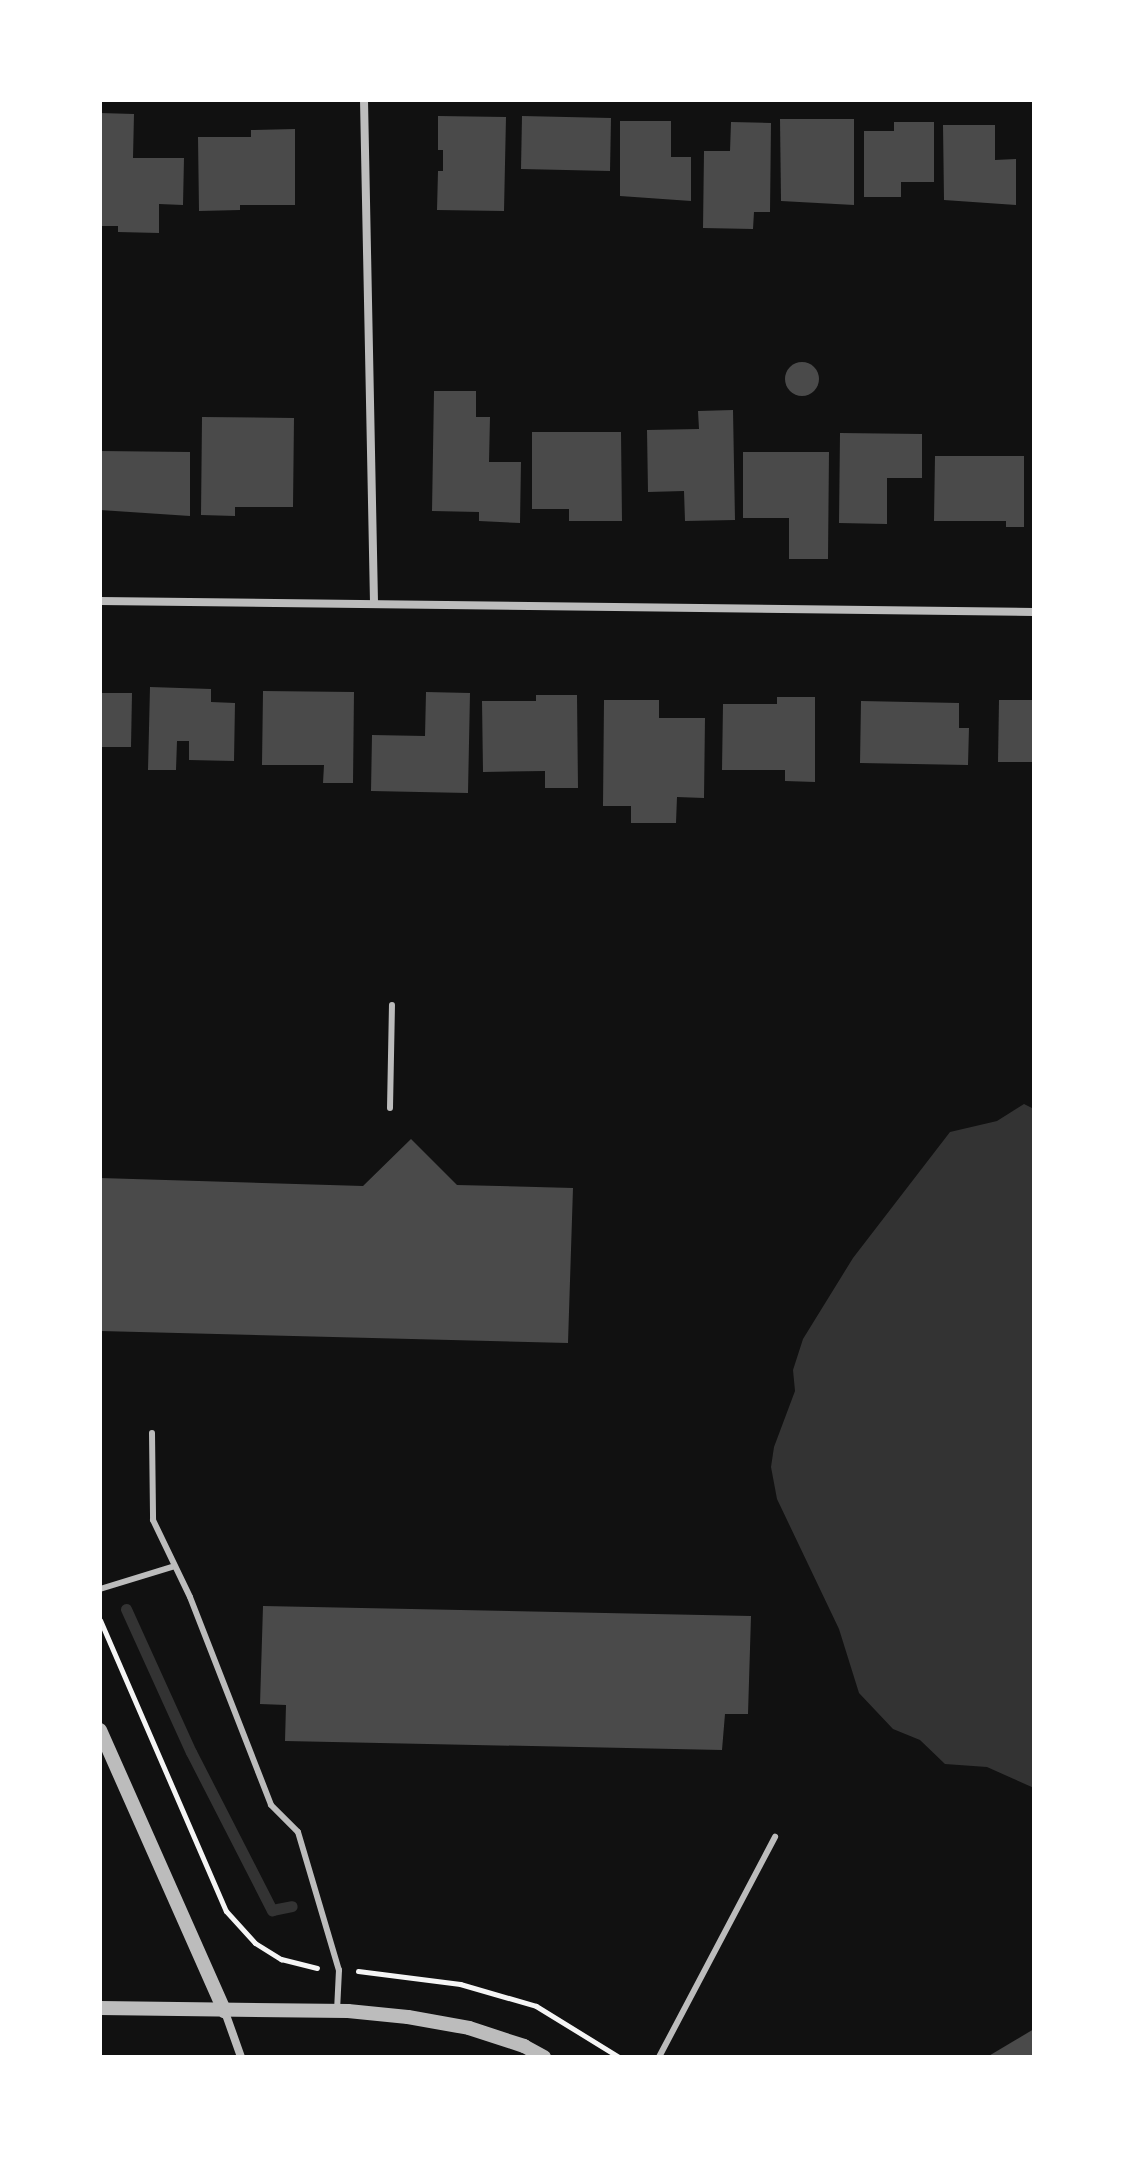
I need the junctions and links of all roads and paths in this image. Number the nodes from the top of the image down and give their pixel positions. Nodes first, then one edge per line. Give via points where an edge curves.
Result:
1 (364, 100) edge
2 (100, 601) edge
3 (374, 604) junction
4 (1034, 612) edge
5 (392, 1005) dead end
6 (390, 1108) dead end
7 (152, 1433) dead end
8 (175, 1566) junction
9 (100, 1589) edge
10 (100, 1620) edge
11 (100, 1730) edge
12 (775, 1837) dead end
13 (317, 1968) dead end
14 (363, 1971) dead end
15 (100, 2008) edge
16 (337, 2011) junction
17 (225, 2012) junction
18 (241, 2057) edge
19 (544, 2057) edge
20 (619, 2057) edge
21 (659, 2057) edge

1 - 3 street
2 - 3 street
3 - 4 street
5 - 6 lane
7 - 8 lane via 153,1520
8 - 9 lane
8 - 16 lane via 271,1805 298,1832 339,1970
10 - 13 path via 226,1911 255,1943 281,1959
11 - 17 street
12 - 21 lane
14 - 20 path via 460,1984 536,2006
15 - 17 street
16 - 17 street
16 - 19 street via 469,2028
17 - 18 street

